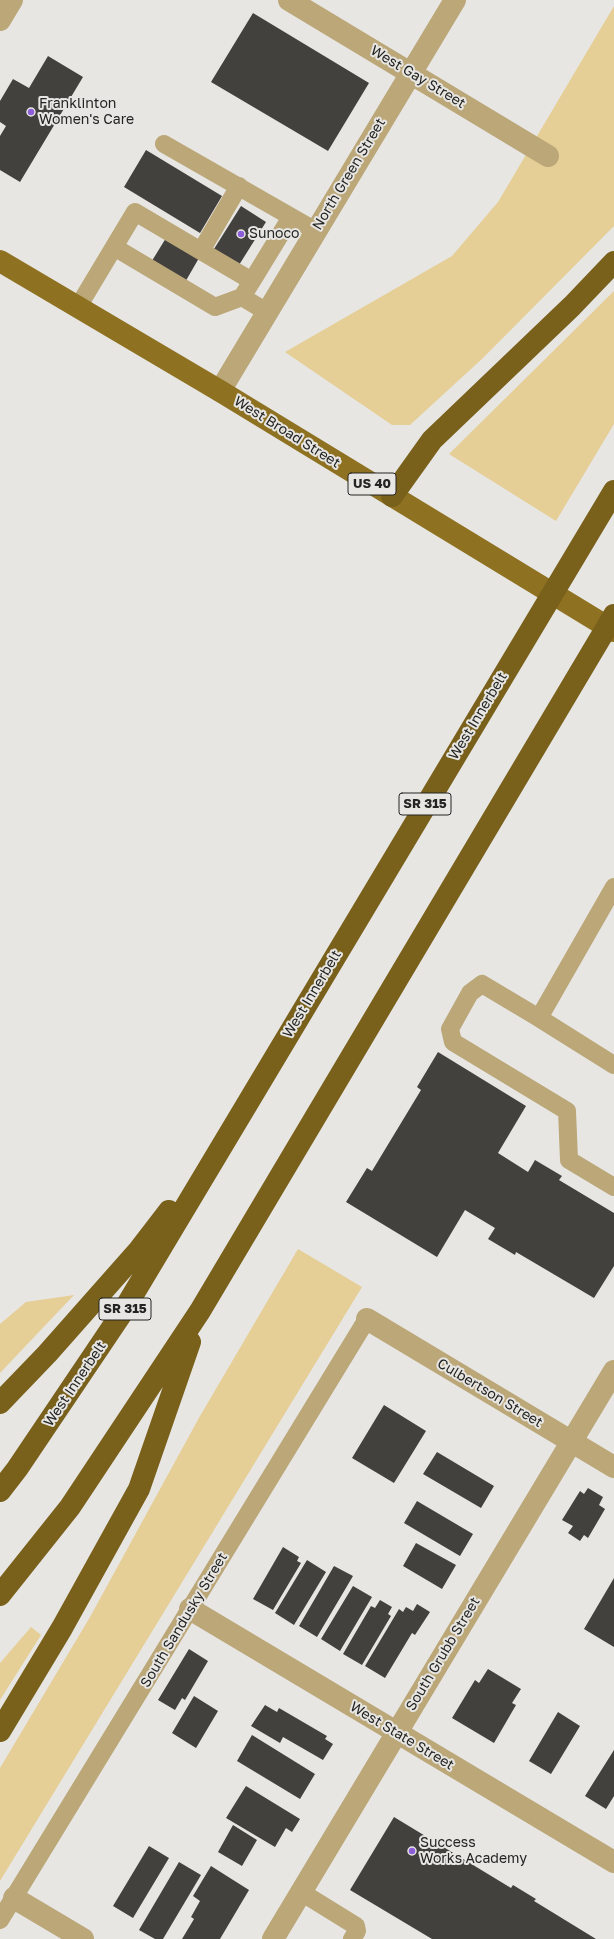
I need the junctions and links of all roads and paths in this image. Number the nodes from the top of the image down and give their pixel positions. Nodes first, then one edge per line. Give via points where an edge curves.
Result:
1 (12, 0) edge
2 (289, 0) edge
3 (455, 0) edge
4 (0, 20) edge
5 (410, 72) junction
6 (164, 144) dead end
7 (548, 156) dead end
8 (239, 186) junction
9 (291, 217) junction
10 (316, 231) junction
11 (114, 247) junction
12 (201, 251) junction
13 (0, 261) edge
14 (614, 262) edge
15 (252, 281) junction
16 (242, 297) junction
17 (78, 307) junction
18 (267, 312) junction
19 (220, 391) junction
20 (614, 491) edge
21 (392, 496) junction
22 (614, 615) edge
23 (614, 630) edge
24 (614, 888) edge
25 (539, 1018) junction
26 (614, 1065) edge
27 (238, 1119) junction
28 (614, 1187) edge
29 (200, 1311) junction
30 (367, 1319) joint
31 (614, 1371) edge
32 (0, 1404) edge
33 (571, 1441) junction
34 (614, 1467) edge
35 (0, 1491) edge
36 (0, 1596) edge
37 (190, 1609) junction
38 (0, 1731) edge
39 (396, 1732) junction
40 (614, 1862) edge
41 (301, 1892) junction
42 (14, 1898) junction
43 (0, 1920) edge
44 (354, 1932) edge
45 (83, 1939) edge
46 (273, 1939) edge

1 - 4 street
2 - 5 street, West Gay Street
3 - 5 street, North Green Street
5 - 7 street, West Gay Street
5 - 10 street, North Green Street
6 - 8 lane
8 - 9 lane
8 - 12 lane
9 - 10 lane
9 - 15 lane
10 - 18 street, North Green Street
11 - 12 lane via 135,212
11 - 16 lane via 215,308
11 - 17 lane
12 - 15 lane
13 - 17 main road, West Broad Street / US 40
14 - 21 highway via 572,306 432,440
15 - 16 lane
16 - 18 lane
17 - 19 main road, West Broad Street / US 40
18 - 19 street, North Green Street
19 - 21 main road, West Broad Street / US 40
20 - 27 highway, West Innerbelt / SR 315
21 - 23 main road, West Broad Street / US 40
22 - 29 highway
24 - 25 lane
25 - 26 lane
25 - 28 lane via 482,984 470,993 450,1029 453,1042 567,1111 569,1160
27 - 32 highway via 139,1250
27 - 35 highway, West Innerbelt / SR 315 via 122,1313 18,1469
29 - 36 highway via 70,1507
29 - 38 highway via 139,1489 62,1628
30 - 33 street, Culbertson Street
30 - 37 lane, South Sandusky Street
31 - 33 street, South Grubb Street
33 - 34 street, Culbertson Street
33 - 39 street, South Grubb Street
37 - 39 street, West State Street
37 - 42 lane, South Sandusky Street
39 - 40 street, West State Street
39 - 41 street, South Grubb Street
41 - 44 lane
41 - 46 street, South Grubb Street
42 - 43 lane, South Sandusky Street
42 - 45 street

